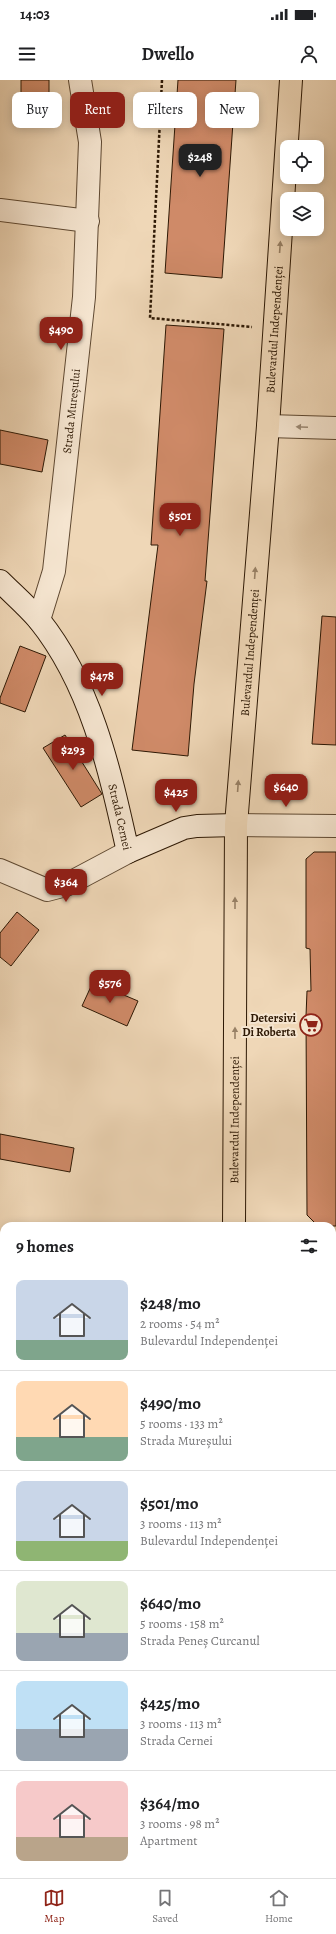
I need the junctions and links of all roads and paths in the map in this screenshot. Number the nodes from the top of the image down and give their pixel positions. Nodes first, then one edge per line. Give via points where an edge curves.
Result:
1 (80, 80) edge
2 (162, 80) edge
3 (291, 80) edge
4 (0, 210) edge
5 (88, 221) junction
6 (274, 328) junction
7 (268, 426) junction
8 (336, 428) edge
9 (0, 581) edge
10 (39, 620) junction
11 (236, 825) junction
12 (336, 826) edge
13 (128, 852) junction
14 (0, 870) edge
15 (234, 1222) edge

1 - 5 street, Strada Mureșului via 90,142
2 - 6 path via 150,318
6 -> 3 main road, Bulevardul Independenței
4 - 5 street
5 - 10 street, Strada Mureșului via 84,297 54,571
6 - 7 main road, Bulevardul Independenței
8 -> 7 street
11 -> 7 main road, Bulevardul Independenței
9 - 10 street, Strada Cernei
10 - 13 street, Strada Cernei via 70,668 88,706 114,792
11 - 12 street, Strada Cernei
11 - 13 street, Strada Cernei via 184,828
15 -> 11 main road, Bulevardul Independenței
13 - 14 street via 66,885 47,890

